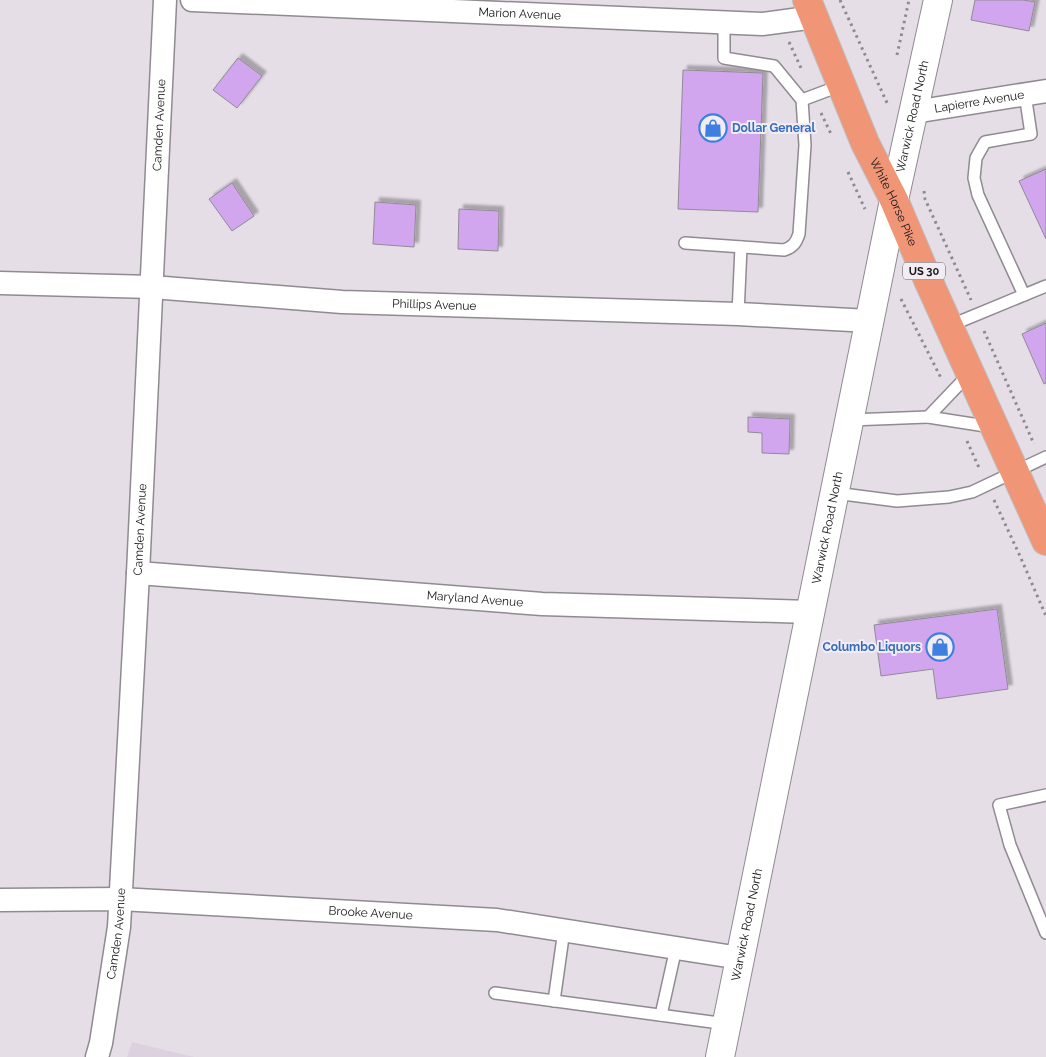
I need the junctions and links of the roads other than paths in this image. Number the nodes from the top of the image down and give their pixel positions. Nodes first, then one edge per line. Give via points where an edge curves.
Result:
1 (165, 0) edge
2 (192, 0) edge
3 (938, 0) edge
4 (481, 6) edge
5 (811, 9) edge
6 (724, 22) junction
7 (842, 85) junction
8 (1036, 93) edge
9 (802, 100) junction
10 (902, 112) junction
11 (894, 200) junction
12 (685, 243) dead end
13 (741, 247) junction
14 (0, 283) edge
15 (1046, 286) edge
16 (152, 287) junction
17 (1024, 295) junction
18 (738, 314) junction
19 (870, 321) junction
20 (949, 326) junction
21 (970, 372) junction
22 (928, 418) junction
23 (850, 420) junction
24 (994, 427) junction
25 (1043, 458) edge
26 (1014, 471) junction
27 (835, 493) junction
28 (1046, 541) edge
29 (138, 573) junction
30 (810, 612) junction
31 (1046, 795) edge
32 (120, 899) junction
33 (0, 900) edge
34 (564, 930) junction
35 (1046, 933) edge
36 (676, 948) junction
37 (740, 958) junction
38 (495, 993) dead end
39 (554, 1001) junction
40 (661, 1015) junction
41 (727, 1024) junction
42 (97, 1057) edge
43 (720, 1057) edge

1 - 16 street, Camden Avenue
2 - 4 street, Marion Avenue
3 - 10 street, Warwick Road North
4 - 6 street, Marion Avenue
5 - 6 street, Marion Avenue via 771,23
5 - 7 highway, White Horse Pike / US 30
6 - 9 lane via 724,58 774,66
7 - 9 lane
7 - 11 highway, White Horse Pike / US 30 via 865,143
8 - 10 street, Lapierre Avenue
8 - 17 lane via 1032,134 985,142 976,158 974,178 984,210
9 - 13 lane via 805,145 796,243 784,250
10 - 11 street, Warwick Road North
11 - 19 street, Warwick Road North
11 - 20 highway, White Horse Pike / US 30
12 - 13 lane
13 - 18 lane
14 - 16 street, Phillips Avenue
15 - 17 lane
16 - 18 street, Phillips Avenue via 342,302
16 - 29 street, Camden Avenue
17 - 20 lane
18 - 19 street, Phillips Avenue
19 - 23 street, Warwick Road North
20 - 21 highway, White Horse Pike / US 30
21 - 22 lane
21 - 24 highway, White Horse Pike / US 30
22 - 23 lane
22 - 24 lane
23 - 27 street, Warwick Road North
24 - 26 highway, White Horse Pike / US 30
25 - 26 lane
26 - 27 lane via 972,492 949,497 897,501
26 - 28 highway, White Horse Pike / US 30
27 - 30 street, Warwick Road North
29 - 30 street, Maryland Avenue via 542,604
29 - 32 street, Camden Avenue
30 - 37 street, Warwick Road North
31 - 35 lane via 999,805 1010,845
32 - 33 street, Brooke Avenue
32 - 34 street, Brooke Avenue via 497,920
32 - 42 street, Camden Avenue via 119,926
34 - 36 street, Brooke Avenue
34 - 39 lane
36 - 37 street, Brooke Avenue
36 - 40 lane
37 - 41 street, Warwick Road North
38 - 39 lane
39 - 40 lane
40 - 41 lane
41 - 43 street, Warwick Road North

